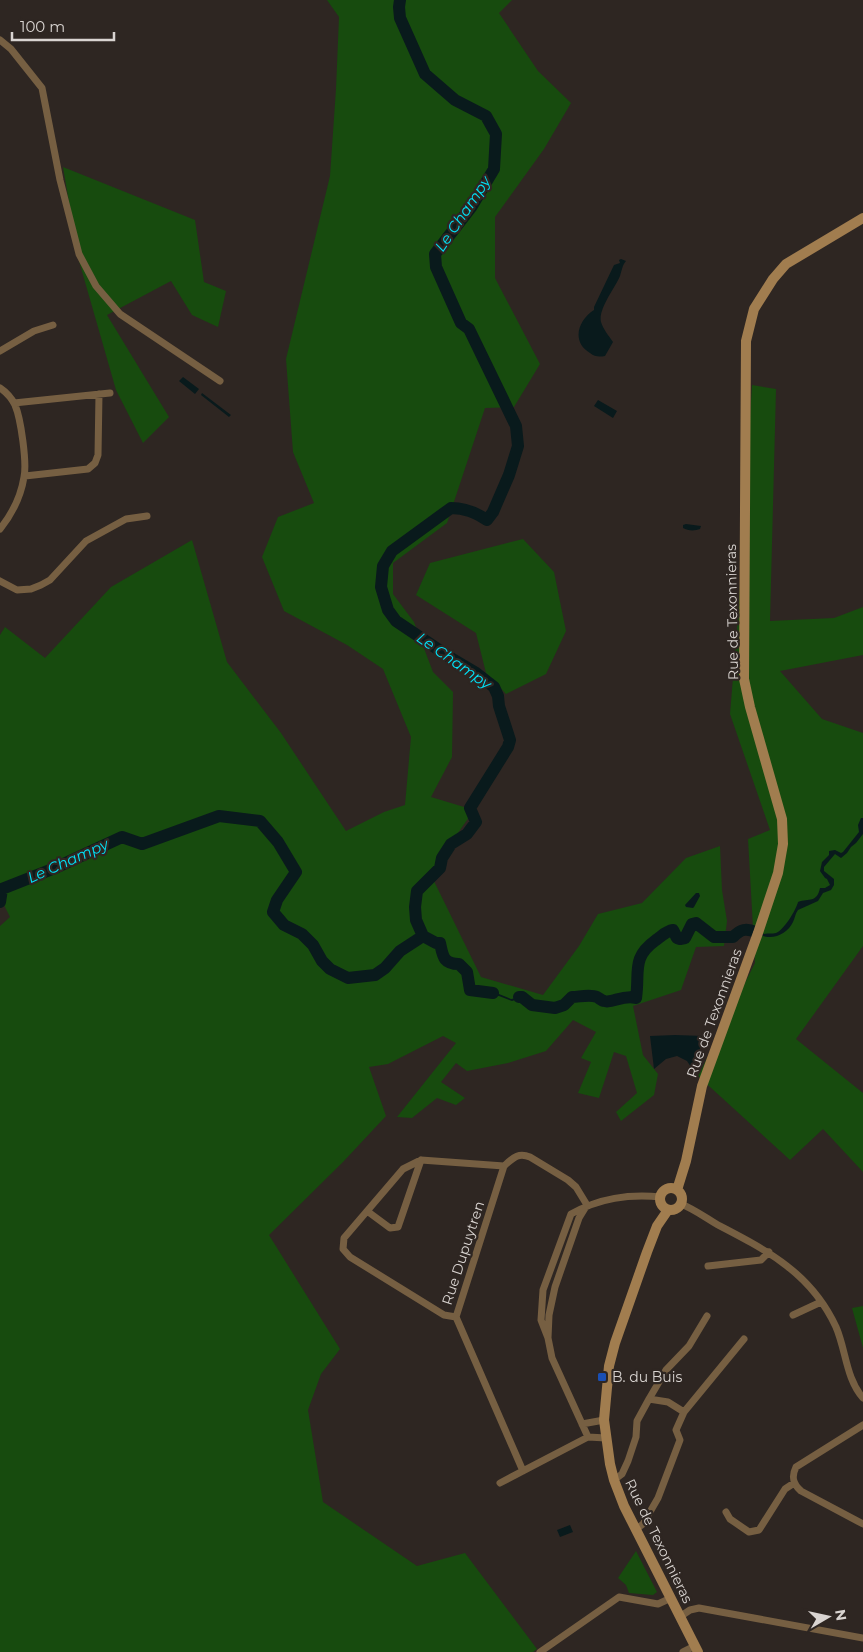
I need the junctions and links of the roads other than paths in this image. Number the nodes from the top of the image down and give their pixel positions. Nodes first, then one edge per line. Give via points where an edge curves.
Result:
1 (0, 40) edge
2 (863, 218) edge
3 (53, 324) dead end
4 (0, 351) edge
5 (220, 381) dead end
6 (0, 388) edge
7 (110, 393) dead end
8 (99, 394) junction
9 (14, 403) junction
10 (25, 476) junction
11 (147, 516) dead end
12 (0, 529) edge
13 (0, 581) edge
14 (421, 1160) junction
15 (504, 1166) junction
16 (677, 1190) junction
17 (661, 1197) junction
18 (681, 1204) junction
19 (587, 1205) junction
20 (668, 1210) junction
21 (367, 1211) junction
22 (769, 1252) junction
23 (708, 1266) dead end
24 (821, 1302) junction
25 (793, 1315) dead end
26 (707, 1316) dead end
27 (456, 1317) junction
28 (548, 1338) junction
29 (744, 1339) dead end
30 (863, 1398) edge
31 (648, 1399) junction
32 (684, 1412) junction
33 (604, 1420) junction
34 (582, 1424) junction
35 (863, 1425) edge
36 (588, 1437) junction
37 (606, 1438) junction
38 (523, 1471) junction
39 (614, 1480) junction
40 (794, 1482) junction
41 (500, 1483) dead end
42 (726, 1512) dead end
43 (863, 1524) edge
44 (636, 1530) junction
45 (671, 1598) junction
46 (680, 1616) junction
47 (863, 1638) edge
48 (696, 1649) edge
49 (540, 1652) edge
50 (684, 1652) edge

1 - 5 street via 42,88 79,254 96,286 120,314
2 - 16 main road, Rue de Texonnieras via 786,264 754,309 746,341 744,679 782,819 783,844 778,873 761,925 702,1086
3 - 4 street
6 - 9 street
7 - 8 street
8 - 9 street
8 - 10 street via 98,455 95,463 88,469
9 - 10 street via 19,416
10 - 12 street via 16,502
11 - 13 street via 126,519 86,540 50,580 40,586 17,590
14 - 15 street
14 - 21 street via 403,1169
14 - 21 street via 398,1227 390,1228
15 - 19 street via 516,1156 530,1157 576,1186
15 - 27 street, Rue Dupuytren
16 - 17 main road via 664,1191
16 - 18 main road via 682,1196
17 - 19 street via 619,1197
17 - 20 main road via 662,1205
18 - 20 main road via 676,1210
18 - 22 street
19 - 28 street via 579,1218 555,1286
19 - 28 street via 571,1214 543,1290 541,1320
20 - 33 main road, Rue de Texonnieras via 646,1252 615,1344 609,1366
21 - 27 street via 344,1238 343,1249 350,1257 444,1315
22 - 23 street via 761,1260
22 - 24 street via 797,1274
24 - 25 street
24 - 30 street via 836,1327 851,1378
26 - 31 street via 689,1346 666,1370
27 - 38 street, Rue Dupuytren
28 - 34 street via 552,1358
29 - 32 street
31 - 32 street via 668,1402
31 - 39 street via 637,1421 636,1437 628,1461 622,1474
32 - 44 street via 676,1430 680,1440 658,1498
33 - 34 street
33 - 37 main road, Rue de Texonnieras
34 - 36 street
35 - 40 street via 796,1467
36 - 37 street
36 - 38 street
37 - 39 main road, Rue de Texonnieras
38 - 41 street
39 - 44 main road, Rue de Texonnieras
40 - 42 street via 785,1489 759,1530 749,1532 730,1519
40 - 43 street via 801,1491
44 - 45 main road, Rue de Texonnieras
45 - 46 main road, Rue de Texonnieras
45 - 49 street via 658,1604 619,1597
46 - 47 street via 699,1608
46 - 48 main road, Rue de Texonnieras
48 - 50 street

